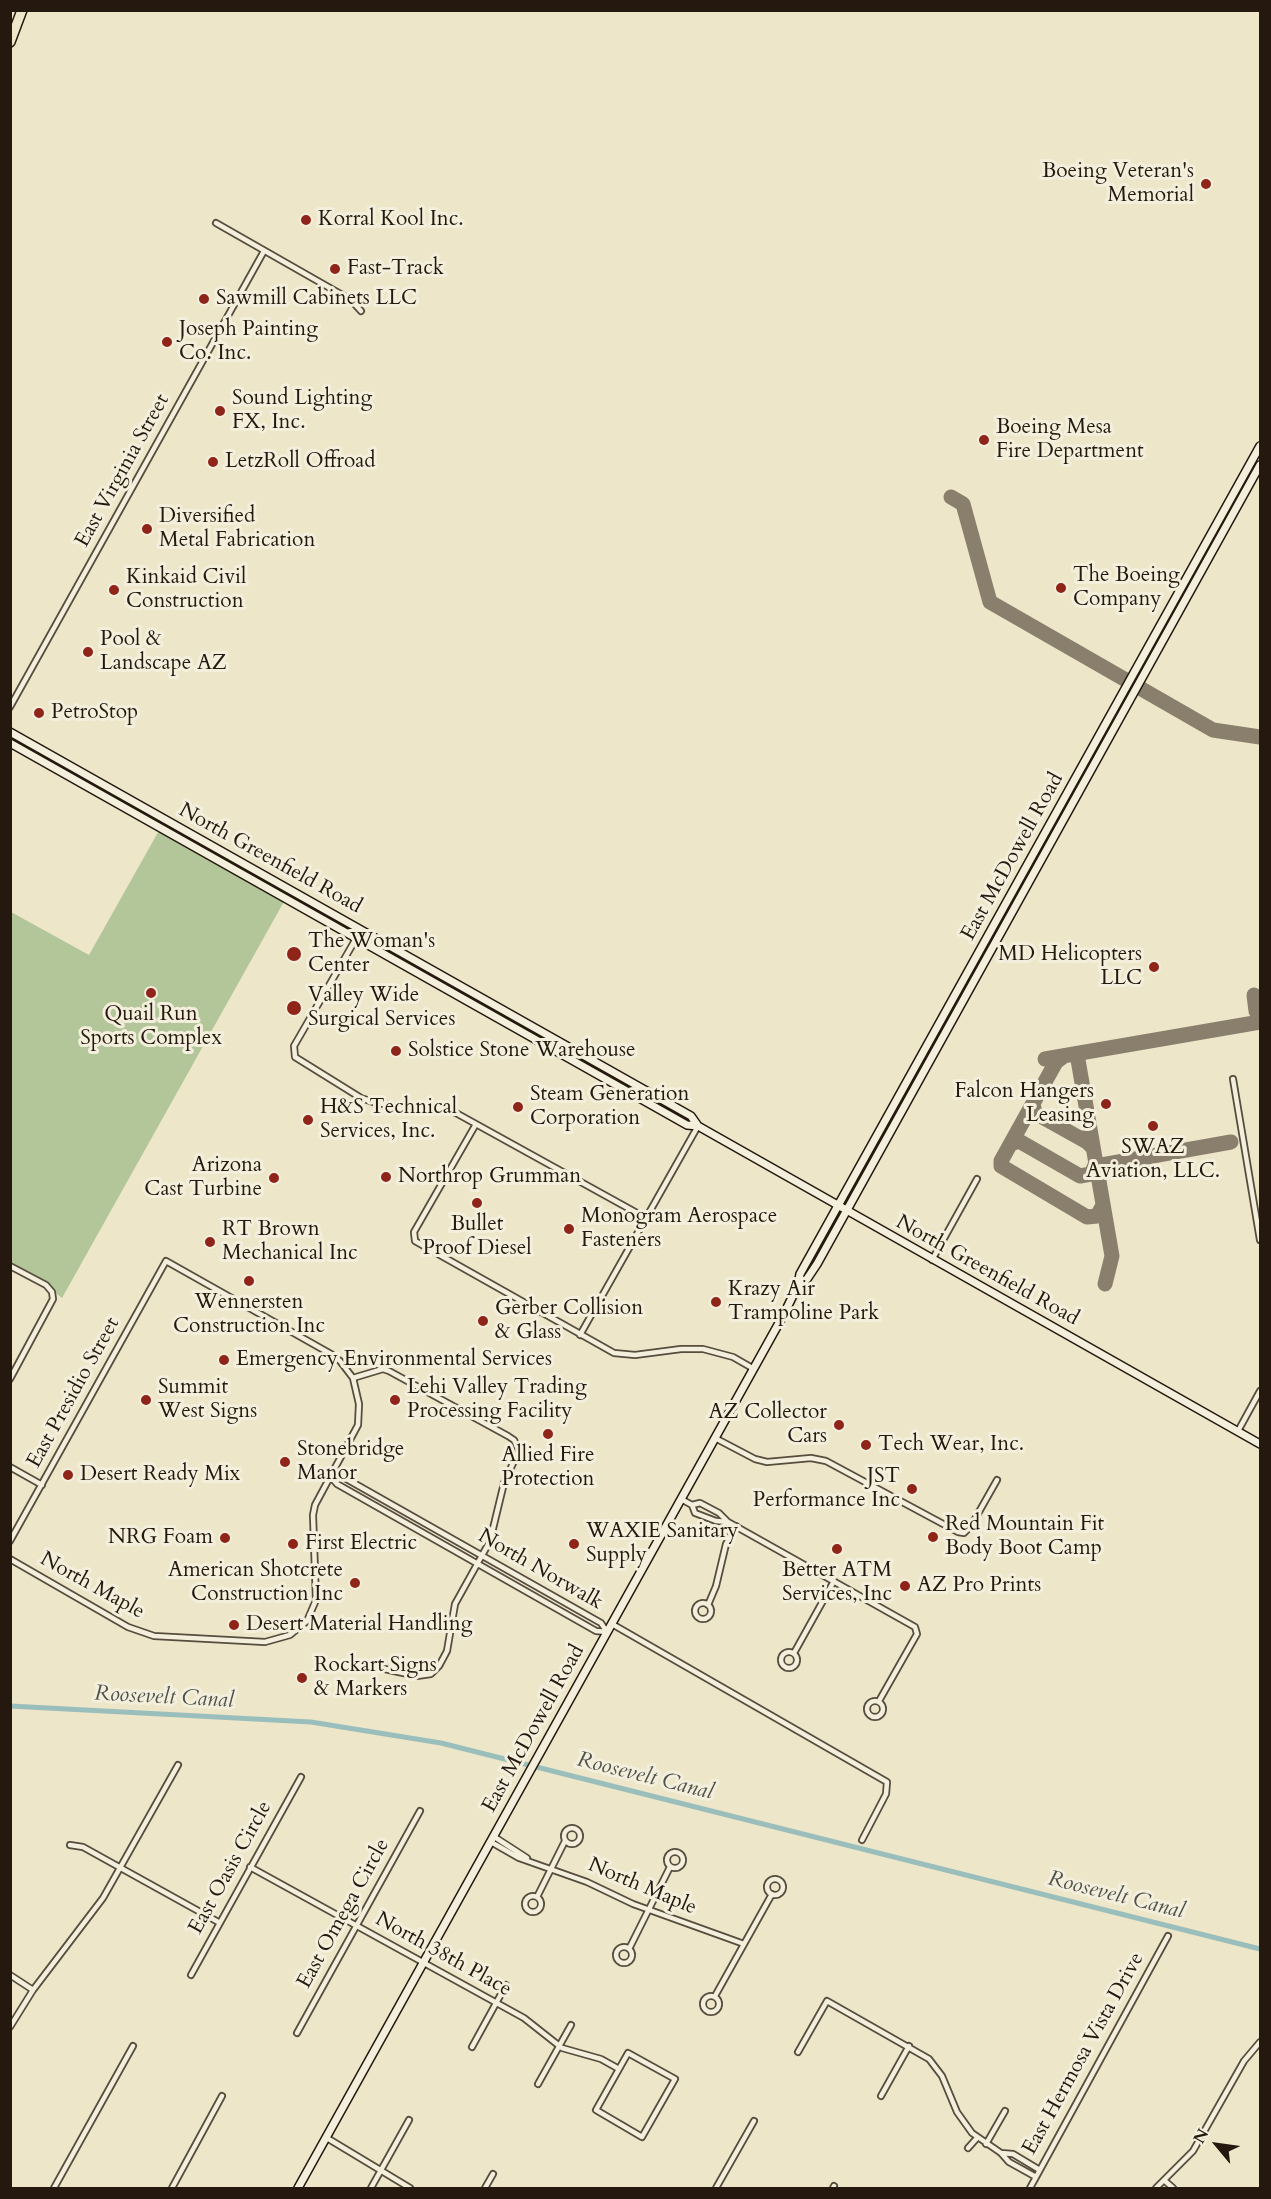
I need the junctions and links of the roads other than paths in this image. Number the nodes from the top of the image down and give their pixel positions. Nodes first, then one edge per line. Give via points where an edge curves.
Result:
1 (21, 14) edge
2 (10, 42) edge
3 (216, 223) dead end
4 (264, 251) junction
5 (361, 311) dead end
6 (1260, 446) edge
7 (1260, 465) edge
8 (10, 707) edge
9 (10, 732) edge
10 (10, 743) edge
11 (361, 929) junction
12 (356, 938) junction
13 (956, 994) junction
14 (964, 998) junction
15 (486, 1011) junction
16 (534, 1029) junction
17 (1233, 1079) dead end
18 (476, 1124) junction
19 (698, 1126) junction
20 (977, 1179) dead end
21 (838, 1206) junction
22 (846, 1211) junction
23 (646, 1218) junction
24 (1260, 1240) edge
25 (932, 1260) junction
26 (10, 1266) edge
27 (798, 1285) junction
28 (580, 1335) junction
29 (754, 1369) junction
30 (10, 1378) edge
31 (353, 1378) junction
32 (1260, 1391) edge
33 (1238, 1431) junction
34 (715, 1438) junction
35 (1260, 1444) edge
36 (10, 1467) edge
37 (331, 1476) junction
38 (997, 1480) dead end
39 (42, 1485) junction
40 (681, 1499) junction
41 (692, 1505) junction
42 (399, 1509) junction
43 (395, 1517) junction
44 (728, 1522) junction
45 (736, 1526) junction
46 (10, 1541) edge
47 (10, 1559) edge
48 (480, 1559) junction
49 (834, 1581) junction
50 (708, 1605) dead end
51 (612, 1624) junction
52 (607, 1632) junction
53 (794, 1653) dead end
54 (380, 1668) dead end
55 (879, 1701) dead end
56 (178, 1765) dead end
57 (301, 1777) dead end
58 (420, 1811) dead end
59 (492, 1839) junction
60 (565, 1840) dead end
61 (862, 1840) dead end
62 (70, 1845) dead end
63 (250, 1867) junction
64 (670, 1867) dead end
65 (121, 1868) junction
66 (550, 1868) junction
67 (772, 1894) dead end
68 (537, 1897) dead end
69 (648, 1910) junction
70 (220, 1923) junction
71 (357, 1926) junction
72 (1168, 1936) dead end
73 (744, 1944) junction
74 (629, 1948) dead end
75 (423, 1963) junction
76 (10, 1975) edge
77 (191, 1975) dead end
78 (506, 1986) dead end
79 (33, 1990) junction
80 (715, 1996) dead end
81 (496, 2003) junction
82 (572, 2025) dead end
83 (10, 2028) edge
84 (297, 2033) dead end
85 (1260, 2042) edge
86 (133, 2046) dead end
87 (559, 2046) junction
88 (909, 2046) junction
89 (472, 2047) dead end
90 (798, 2052) dead end
91 (619, 2069) junction
92 (538, 2084) dead end
93 (222, 2096) dead end
94 (881, 2096) dead end
95 (1005, 2111) dead end
96 (409, 2120) dead end
97 (754, 2121) dead end
98 (327, 2138) junction
99 (977, 2138) junction
100 (987, 2144) junction
101 (968, 2148) dead end
102 (1001, 2153) junction
103 (1038, 2169) junction
104 (381, 2170) junction
105 (493, 2174) dead end
106 (1036, 2177) junction
107 (1165, 2181) junction
108 (54, 2188) edge
109 (172, 2188) edge
110 (298, 2188) edge
111 (371, 2188) edge
112 (410, 2188) edge
113 (485, 2188) edge
114 (716, 2188) edge
115 (1030, 2188) edge
116 (1156, 2188) edge
117 (1173, 2188) edge

1 - 2 highway
3 - 4 street
4 - 5 street via 351,300
4 - 8 street, East Virginia Street
6 - 13 main road, East McDowell Road
7 - 14 main road, East McDowell Road
9 - 11 main road, North Greenfield Road
10 - 12 main road, North Greenfield Road
11 - 12 street
11 - 16 main road, North Greenfield Road
12 - 15 main road, North Greenfield Road
12 - 18 street via 294,1046 295,1057 361,1098 399,1107 441,1108
13 - 14 main road
13 - 21 main road, East McDowell Road
14 - 22 main road, East McDowell Road
15 - 16 main road
15 - 19 main road, North Greenfield Road via 687,1125
16 - 19 main road, North Greenfield Road via 690,1116
17 - 24 street
18 - 23 street
18 - 28 street via 413,1235 415,1241
19 - 21 main road, North Greenfield Road
19 - 23 street
20 - 25 street
21 - 22 main road, North Greenfield Road
21 - 27 main road, East McDowell Road via 800,1274
22 - 25 main road, North Greenfield Road
22 - 27 main road, East McDowell Road via 807,1279
23 - 28 street
25 - 33 main road, North Greenfield Road
26 - 30 street via 52,1292 49,1309
27 - 29 main road, East McDowell Road
28 - 29 street via 621,1354 703,1349 733,1357
29 - 34 main road, East McDowell Road
31 - 37 street via 360,1404 358,1425
31 - 39 street, East Presidio Street via 331,1354 166,1261
31 - 48 street via 383,1369 389,1371 514,1440 519,1454 504,1483 495,1526
32 - 33 street
33 - 35 main road, North Greenfield Road
34 - 38 street via 767,1462 811,1458 826,1461 964,1533
34 - 40 main road, East McDowell Road
36 - 39 street
37 - 42 street, North Norwalk via 343,1477
37 - 43 street, North Norwalk via 337,1484
37 - 47 street, North Maple via 313,1515 316,1600 307,1621 282,1639 265,1642 154,1636 128,1627
39 - 46 street, East Presidio Street
40 - 41 street
40 - 51 main road, East McDowell Road
41 - 44 street via 700,1503
41 - 44 street via 695,1514
42 - 43 street
42 - 48 street, North Norwalk
43 - 48 street, North Norwalk
44 - 45 street
45 - 49 street
45 - 50 street via 726,1544 717,1586
48 - 52 street, North Norwalk via 601,1623
48 - 52 street, North Norwalk via 596,1632
48 - 54 street via 455,1604 447,1651 439,1666 431,1674 417,1676
49 - 53 street
49 - 55 street via 915,1627 917,1634
51 - 52 main road, East McDowell Road
51 - 61 street, North Norwalk via 887,1782 886,1794
52 - 59 main road, East McDowell Road
56 - 65 street
57 - 63 street, East Oasis Circle
58 - 71 street, East Omega Circle
59 - 66 street, North Maple
59 - 75 main road, East McDowell Road
60 - 66 street
62 - 65 street
63 - 70 street, East Oasis Circle
63 - 71 street, North 38th Place
64 - 69 street
65 - 70 street
65 - 79 street via 94,1913
66 - 68 street
66 - 69 street, North Maple
67 - 73 street
69 - 73 street, North Maple
69 - 74 street
70 - 77 street, East Oasis Circle
71 - 75 street, North 38th Place
71 - 84 street, East Omega Circle
72 - 103 street, East Hermosa Vista Drive
73 - 80 street
75 - 81 street, North 38th Place
75 - 98 main road, East McDowell Road
76 - 79 street
78 - 81 street
79 - 83 street
81 - 87 street, North 38th Place
81 - 89 street
82 - 87 street
85 - 107 street via 1249,2054 1199,2142
86 - 108 street
87 - 91 street, North 38th Place
87 - 92 street
88 - 90 street via 827,2001
88 - 94 street
88 - 99 street via 937,2068 957,2112
91 - 91 street via 628,2053 675,2079 642,2137 596,2110
93 - 109 street
95 - 100 street
96 - 104 street
97 - 114 street
98 - 104 street
98 - 110 main road, East McDowell Road
99 - 100 street
99 - 101 street
100 - 102 street
102 - 103 street via 1013,2154
102 - 106 street
103 - 106 street, East Hermosa Vista Drive
104 - 111 street
104 - 112 street
105 - 113 street
106 - 115 street, East Hermosa Vista Drive
107 - 116 street
107 - 117 street

